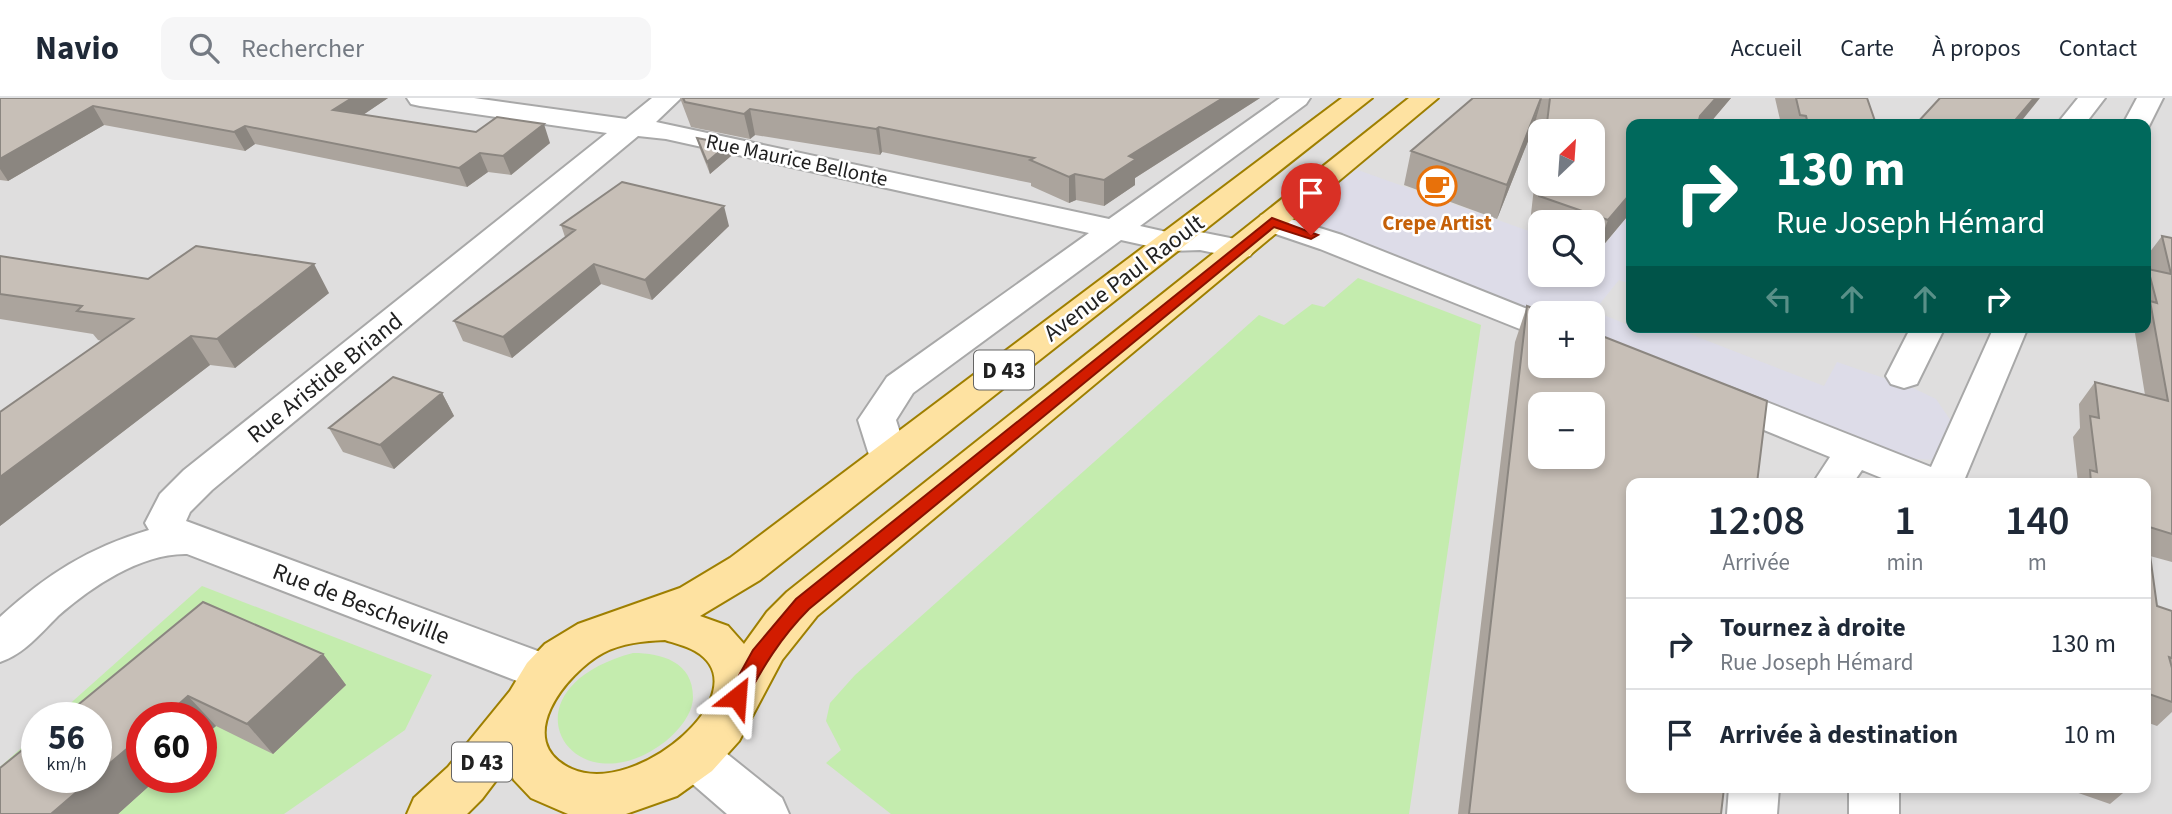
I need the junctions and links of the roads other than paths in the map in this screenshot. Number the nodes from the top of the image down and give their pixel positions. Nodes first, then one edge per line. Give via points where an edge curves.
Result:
1 (420, 98) edge
2 (668, 98) edge
3 (1297, 98) edge
4 (1359, 98) edge
5 (1425, 98) edge
6 (2092, 98) edge
7 (2151, 98) edge
8 (2075, 119) edge
9 (2140, 119) edge
10 (632, 127) junction
11 (1272, 222) junction
12 (1114, 230) junction
13 (1171, 242) junction
14 (1240, 249) junction
15 (1528, 321) edge
16 (1925, 333) edge
17 (2008, 333) edge
18 (1904, 376) dead end
19 (1692, 387) edge
20 (889, 458) junction
21 (1843, 467) edge
22 (1904, 478) edge
23 (1945, 478) edge
24 (176, 537) junction
25 (638, 623) junction
26 (0, 644) edge
27 (536, 689) junction
28 (737, 697) junction
29 (699, 760) junction
30 (1754, 793) edge
31 (1874, 793) edge
32 (611, 798) junction
33 (432, 814) edge
34 (564, 814) edge
35 (764, 814) edge
36 (1752, 814) edge
37 (1874, 814) edge

1 - 10 street, Rue Maurice Bellonte
2 - 10 street, Rue Aristide Briand
3 - 12 street, Avenue Paul Raoult
4 - 13 main road, Avenue Paul Raoult / D 43
5 - 11 main road, Avenue Paul Raoult / D 43
6 - 8 street
7 - 9 street
10 - 12 street, Rue Maurice Bellonte
10 - 24 street, Rue Aristide Briand via 198,480 174,504 165,523
11 - 14 main road, Avenue Paul Raoult / D 43
11 - 15 street
12 - 13 street, Rue Maurice Bellonte
12 - 20 street, Avenue Paul Raoult via 900,385 877,420
13 - 14 street, Rue Maurice Bellonte via 1200,241
13 - 20 main road, Avenue Paul Raoult / D 43
14 - 28 main road, Avenue Paul Raoult / D 43 via 802,604 760,655
16 - 18 street
17 - 23 street
19 - 21 street
20 - 25 main road, Avenue Paul Raoult / D 43 via 729,580 695,600
21 - 22 street
24 - 26 street via 131,552 71,583
24 - 27 street, Rue de Bescheville via 190,539
25 - 27 main road via 583,642
25 - 28 main road via 691,626 712,637 727,653 736,674
27 - 32 main road via 520,729 523,753 535,773 555,788
27 - 33 main road, D 43 via 465,783
28 - 29 main road via 720,736
29 - 32 main road via 642,792
29 - 35 street
30 - 36 street
31 - 37 street
32 - 34 main road

